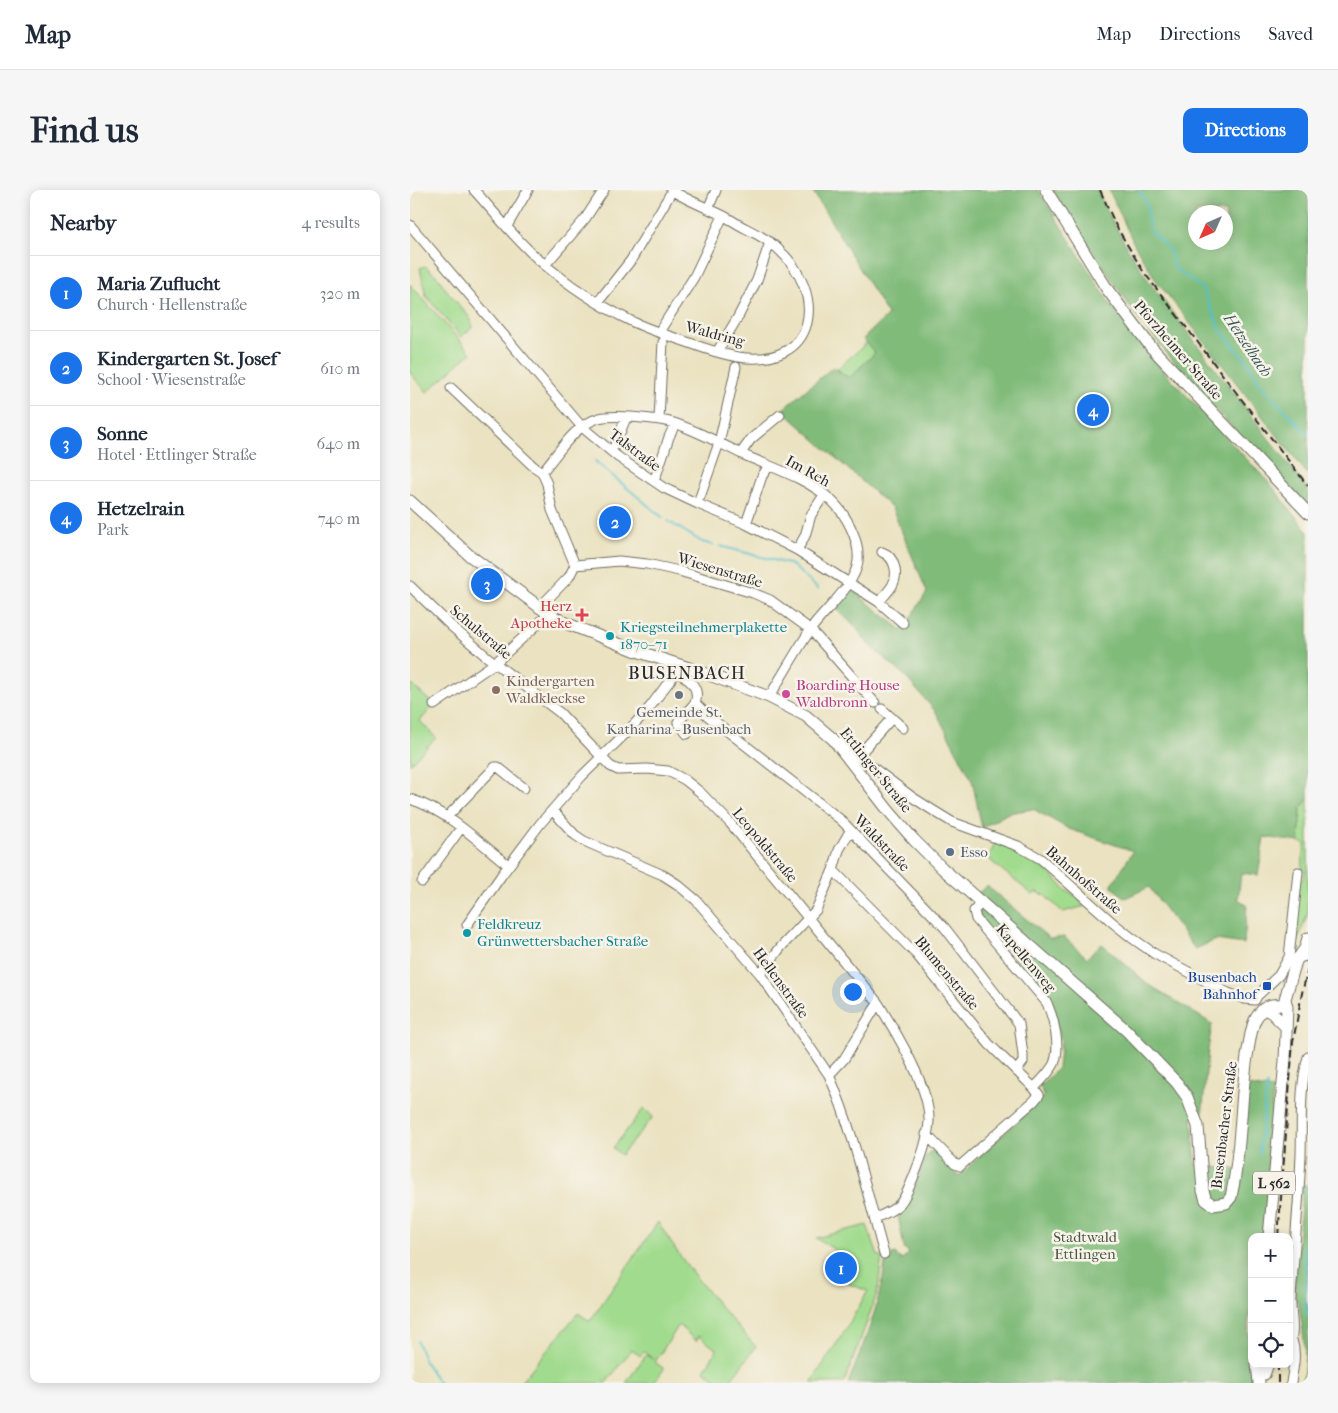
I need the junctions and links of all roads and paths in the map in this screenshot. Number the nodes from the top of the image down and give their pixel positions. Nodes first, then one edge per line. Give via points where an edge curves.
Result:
1 (474, 190) edge
2 (528, 190) edge
3 (604, 190) edge
4 (716, 190) edge
5 (1046, 190) edge
6 (672, 191) edge
7 (708, 209) junction
8 (723, 216) junction
9 (410, 225) edge
10 (506, 226) junction
11 (770, 242) junction
12 (545, 265) junction
13 (598, 302) junction
14 (658, 332) junction
15 (663, 342) dead end
16 (717, 352) junction
17 (736, 367) dead end
18 (451, 388) dead end
19 (780, 415) dead end
20 (626, 418) junction
21 (659, 419) junction
22 (675, 424) junction
23 (582, 427) junction
24 (719, 443) junction
25 (615, 445) dead end
26 (741, 453) junction
27 (769, 466) junction
28 (542, 472) junction
29 (656, 476) dead end
30 (824, 495) junction
31 (700, 497) dead end
32 (410, 501) edge
33 (1308, 513) edge
34 (747, 520) junction
35 (799, 546) junction
36 (882, 552) dead end
37 (575, 565) junction
38 (849, 582) junction
39 (410, 586) edge
40 (879, 602) junction
41 (544, 611) junction
42 (903, 623) dead end
43 (810, 630) junction
44 (495, 663) junction
45 (676, 668) junction
46 (769, 697) junction
47 (694, 703) junction
48 (434, 705) dead end
49 (892, 718) junction
50 (903, 728) dead end
51 (688, 734) dead end
52 (833, 740) junction
53 (858, 756) junction
54 (601, 758) junction
55 (524, 788) dead end
56 (410, 799) edge
57 (552, 810) junction
58 (447, 817) junction
59 (461, 828) junction
60 (850, 831) junction
61 (508, 865) junction
62 (833, 870) junction
63 (1298, 872) dead end
64 (422, 882) dead end
65 (981, 902) junction
66 (809, 917) junction
67 (467, 926) dead end
68 (1308, 938) edge
69 (760, 974) junction
70 (1255, 1000) junction
71 (878, 1002) junction
72 (1286, 1007) junction
73 (1264, 1012) junction
74 (1285, 1026) junction
75 (1126, 1030) joint
76 (1308, 1057) edge
77 (1016, 1071) junction
78 (829, 1075) junction
79 (1036, 1092) junction
80 (926, 1134) junction
81 (1305, 1151) edge
82 (875, 1218) junction
83 (1269, 1233) edge
84 (884, 1254) dead end
85 (1292, 1323) edge
86 (1291, 1368) edge
87 (1291, 1383) edge

1 - 10 street, Waldring
2 - 10 street
3 - 12 street via 585,219
4 - 7 street
5 - 33 main road, Pforzheimer Straße via 1107,288 1151,347
6 - 7 street, Waldring
6 - 13 street via 631,260
7 - 8 street, Waldring
8 - 11 street, Waldring
8 - 14 street via 694,277
9 - 23 street, Talstraße
10 - 12 street, Waldring
11 - 16 street via 757,280
11 - 16 street, Waldring via 787,257 799,274 808,299 806,327 789,350 778,354 762,358
12 - 13 street, Waldring
13 - 14 street, Waldring
14 - 16 street, Waldring
15 - 21 street
17 - 24 street
18 - 28 street
19 - 26 street via 751,439
20 - 21 street, Im Reh
20 - 23 street, Im Reh via 606,417
20 - 25 street
21 - 22 street, Im Reh
22 - 24 street, Im Reh
22 - 29 street
23 - 28 street
23 - 34 street, Talstraße via 654,482 686,499
24 - 26 street, Im Reh
24 - 31 street
26 - 27 street, Im Reh
27 - 30 street, Im Reh
27 - 34 street via 762,476
28 - 37 street via 552,510
30 - 35 street via 811,514
30 - 38 street, Im Reh via 842,514 856,544 858,563
32 - 41 main road, Ettlinger Straße via 469,555
34 - 35 street, Talstraße
35 - 38 street, Talstraße
36 - 40 street via 893,561 894,578
37 - 41 street
37 - 43 street, Wiesenstraße via 619,561 679,571 770,600
38 - 40 street, Talstraße
38 - 43 street, Im Reh
39 - 44 street, Schulstraße
40 - 42 street, Talstraße
41 - 44 street
41 - 45 main road, Ettlinger Straße via 584,631
43 - 46 street, Im Reh
43 - 49 street, Wiesenstraße
44 - 48 street
44 - 54 street, Schulstraße via 560,713
45 - 46 main road, Ettlinger Straße
45 - 47 street via 695,687 697,697
45 - 54 street via 650,707
46 - 52 main road, Ettlinger Straße via 806,716
47 - 51 street via 678,722
47 - 60 street, Waldstraße via 841,820
49 - 50 street, Wiesenstraße
49 - 53 street
52 - 53 street, Bahnhofstraße
52 - 65 main road, Ettlinger Straße via 914,840
53 - 70 street, Bahnhofstraße via 912,797 952,822 1008,842 1041,859 1112,922 1155,954 1228,992
54 - 57 street
54 - 66 street, Leopoldstraße via 618,770 658,769 685,780 730,823
55 - 58 street via 495,767
56 - 58 street
57 - 61 street
57 - 69 street, Hellenstraße via 584,841 677,884 696,900
58 - 59 street
59 - 61 street
59 - 64 street
60 - 62 street
60 - 77 street, Waldstraße via 945,928 1018,1024 1023,1062
61 - 67 street
62 - 66 street via 816,910
62 - 77 street, Blumenstraße via 916,954 989,1044
63 - 70 street via 1289,957 1280,975
65 - 75 main road, Ettlinger Straße
65 - 79 street, Kapellenweg via 974,911 976,920 1047,1003 1052,1014 1056,1056
66 - 69 street
66 - 71 street, Leopoldstraße
68 - 72 main road, L 562 via 1290,979
69 - 78 street, Hellenstraße
70 - 73 street
71 - 78 street via 844,1059
71 - 80 street, Leopoldstraße via 918,1079 928,1111
72 - 73 main road
72 - 74 main road, L 562
73 - 74 main road via 1275,1015
73 - 75 main road, Busenbacher Straße via 1253,1026 1245,1070 1232,1192 1226,1203 1218,1205 1208,1203 1204,1196 1198,1126 1187,1097 1166,1070
74 - 83 main road, L 562 via 1285,1061
76 - 81 street via 1301,1102
77 - 79 street, Blumenstraße
78 - 82 street, Hellenstraße
79 - 80 street, Kapellenweg via 1034,1101 960,1166
80 - 82 street, Leopoldstraße via 922,1154 905,1197 894,1210
81 - 85 street via 1291,1302
82 - 84 street, Hellenstraße
86 - 87 street

